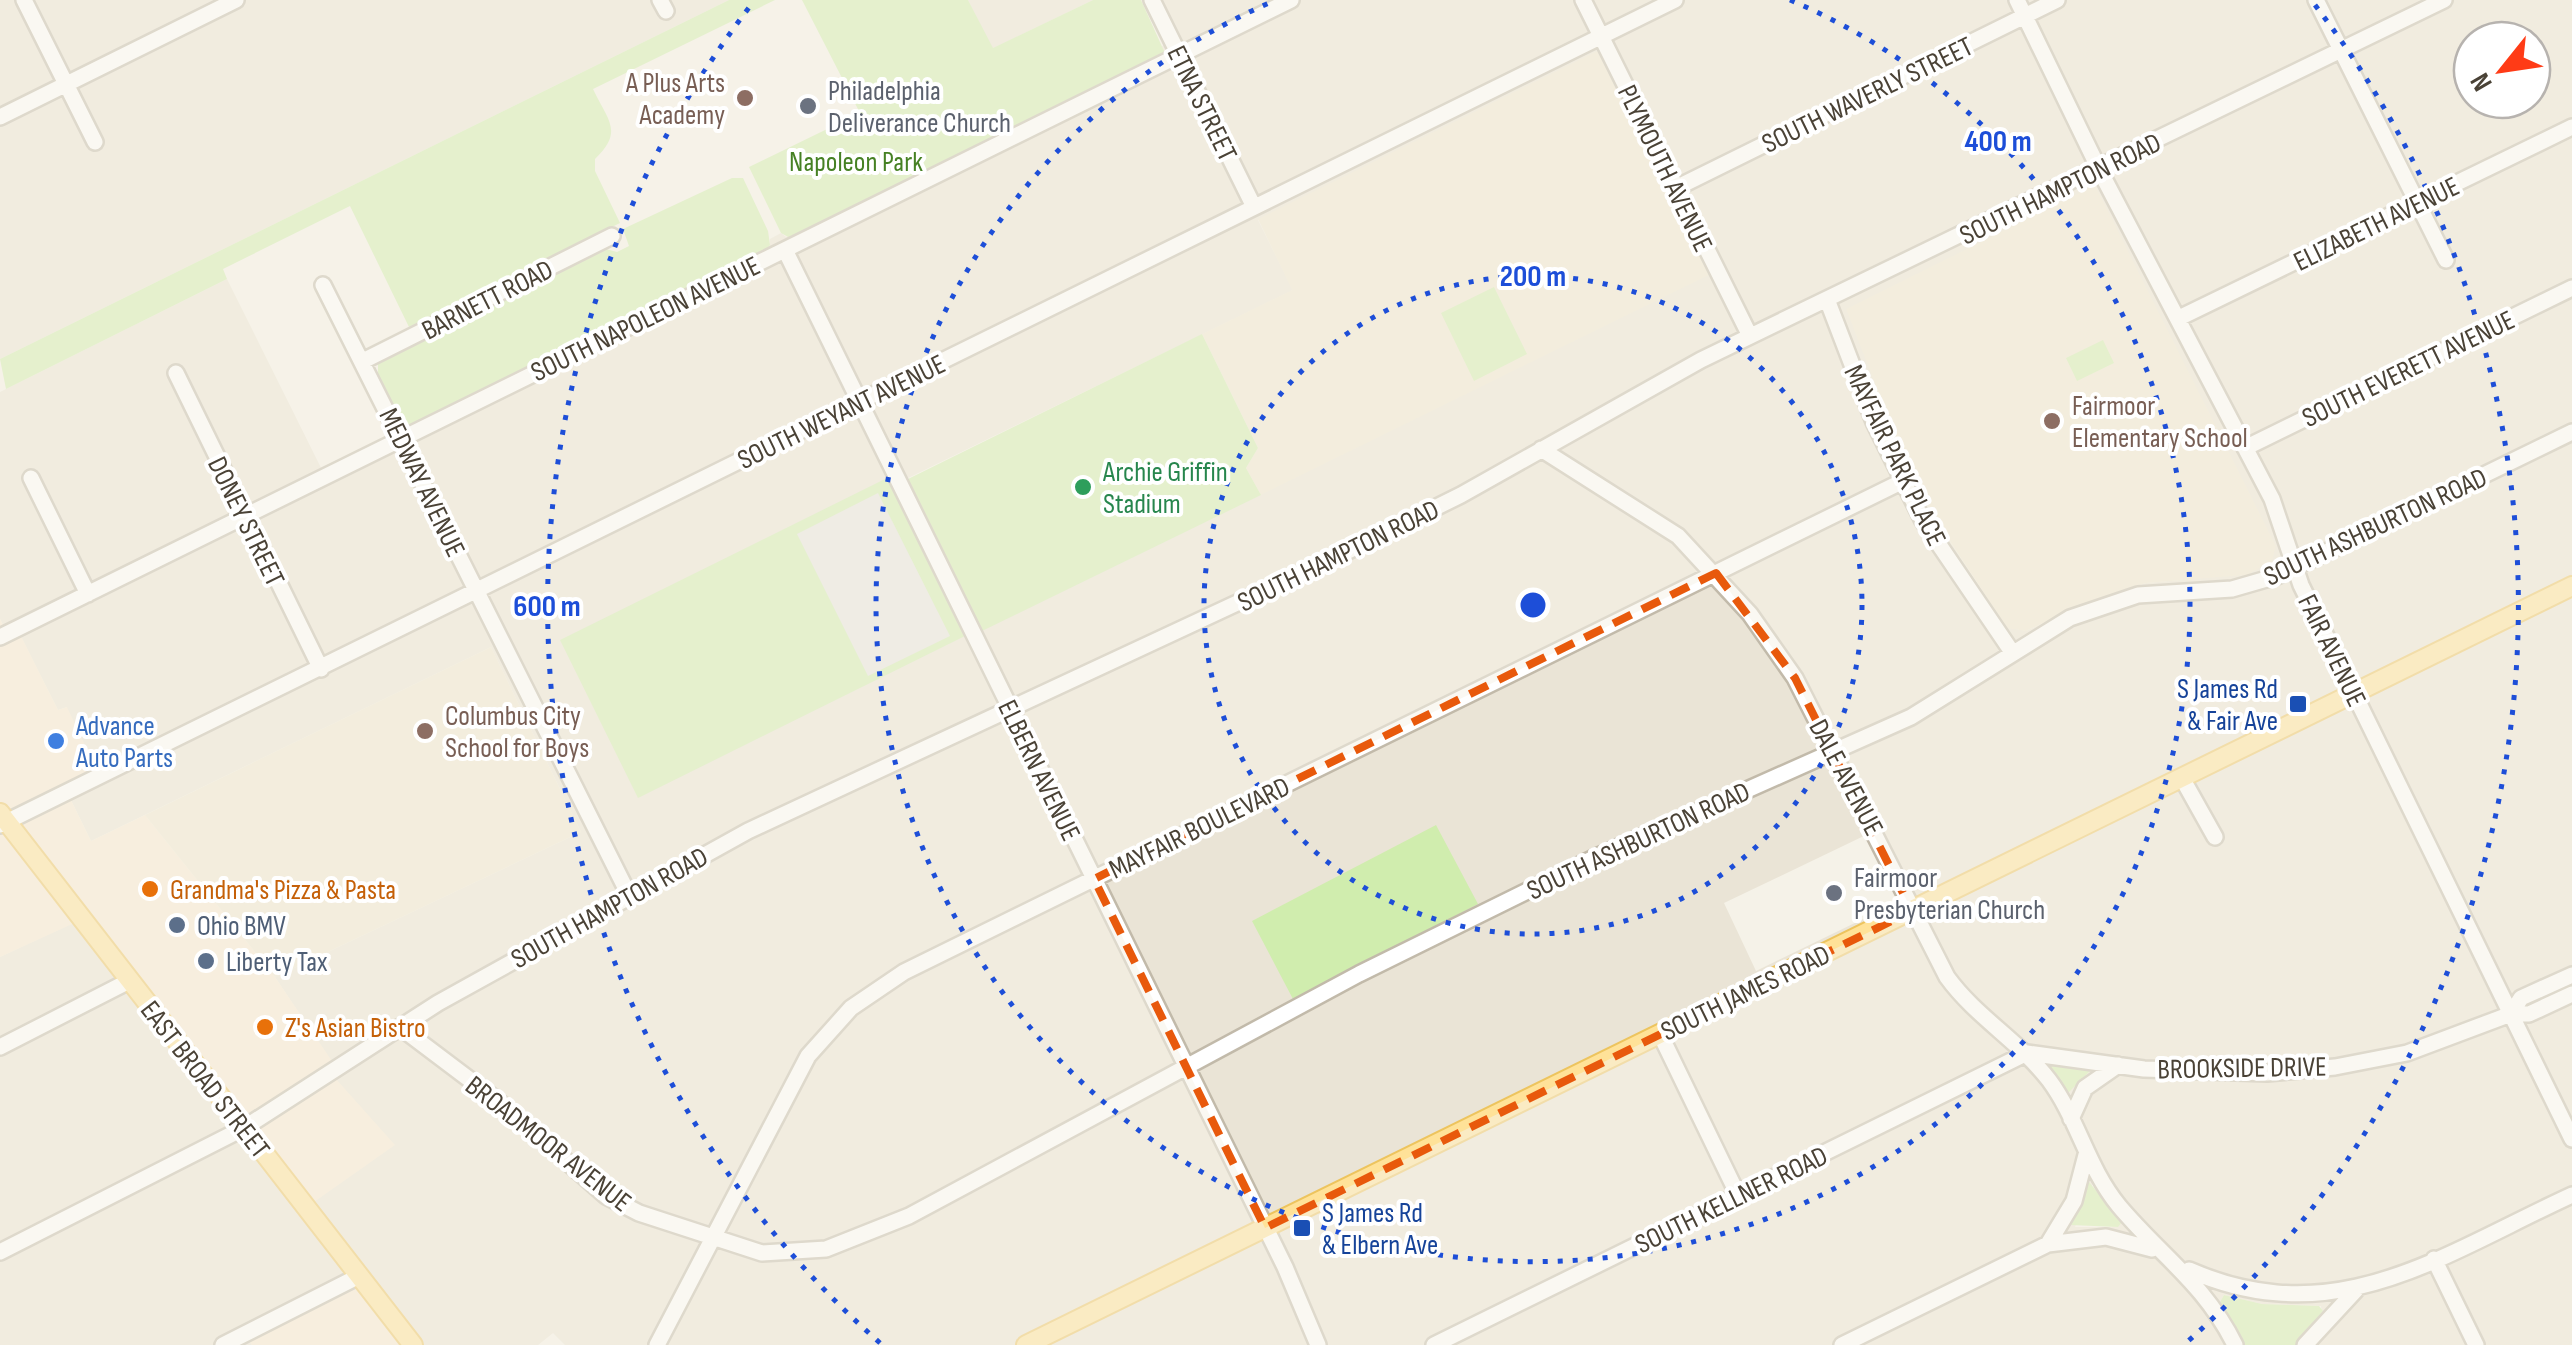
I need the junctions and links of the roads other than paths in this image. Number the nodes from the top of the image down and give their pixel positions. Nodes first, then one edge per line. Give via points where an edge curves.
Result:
1 (24, 0) edge
2 (236, 0) edge
3 (1152, 0) edge
4 (1291, 0) edge
5 (1583, 0) edge
6 (1674, 0) edge
7 (2017, 0) edge
8 (2058, 0) edge
9 (2316, 0) edge
10 (2444, 0) edge
11 (2025, 16) junction
12 (1601, 36) junction
13 (2344, 49) junction
14 (1179, 55) junction
15 (65, 85) junction
16 (0, 117) edge
17 (2572, 127) edge
18 (95, 142) dead end
19 (2099, 169) junction
20 (1676, 188) junction
21 (2417, 203) junction
22 (1254, 207) junction
23 (612, 236) dead end
24 (784, 250) junction
25 (2446, 260) dead end
26 (323, 285) dead end
27 (2572, 288) edge
28 (1828, 302) junction
29 (2180, 318) junction
30 (1750, 336) junction
31 (363, 361) junction
32 (176, 373) dead end
33 (860, 402) junction
34 (2572, 432) edge
35 (402, 438) junction
36 (2245, 448) junction
37 (1541, 449) junction
38 (31, 478) dead end
39 (1903, 482) junction
40 (244, 516) junction
41 (2293, 568) junction
42 (1716, 573) junction
43 (2572, 586) edge
44 (476, 591) junction
45 (88, 594) junction
46 (0, 637) edge
47 (2012, 652) junction
48 (320, 668) junction
49 (2354, 692) junction
50 (1009, 708) junction
51 (1833, 750) junction
52 (2182, 778) junction
53 (2, 820) edge
54 (2215, 838) dead end
55 (1094, 879) junction
56 (628, 895) junction
57 (1912, 911) junction
58 (2572, 975) edge
59 (129, 981) junction
60 (2572, 994) edge
61 (2510, 1014) junction
62 (400, 1027) junction
63 (1660, 1034) junction
64 (0, 1046) edge
65 (2027, 1053) junction
66 (2118, 1065) junction
67 (1185, 1068) junction
68 (2071, 1119) junction
69 (244, 1128) junction
70 (2572, 1139) edge
71 (2086, 1156) junction
72 (2572, 1195) edge
73 (1738, 1196) junction
74 (1266, 1228) junction
75 (709, 1239) junction
76 (2048, 1244) junction
77 (0, 1252) edge
78 (2170, 1258) junction
79 (2434, 1259) junction
80 (359, 1276) junction
81 (2356, 1290) junction
82 (222, 1345) edge
83 (413, 1345) edge
84 (657, 1345) edge
85 (1026, 1345) edge
86 (1318, 1345) edge
87 (1434, 1345) edge
88 (1842, 1345) edge
89 (2235, 1345) edge
90 (2305, 1345) edge
91 (2476, 1345) edge

1 - 15 street
2 - 15 street
3 - 14 street, ETNA STREET
4 - 14 street, SOUTH NAPOLEON AVENUE
5 - 12 street, PLYMOUTH AVENUE
6 - 12 street, SOUTH WEYANT AVENUE
7 - 11 street, FAIR AVENUE
8 - 11 street, SOUTH WAVERLY STREET
9 - 13 street
10 - 13 street, SOUTH HAMPTON ROAD
11 - 19 street, FAIR AVENUE
11 - 20 street, SOUTH WAVERLY STREET
12 - 20 street, PLYMOUTH AVENUE
12 - 22 street, SOUTH WEYANT AVENUE
13 - 19 street, SOUTH HAMPTON ROAD
13 - 21 street
14 - 22 street, ETNA STREET
14 - 24 street, SOUTH NAPOLEON AVENUE
15 - 16 street
15 - 18 street
17 - 21 street, ELIZABETH AVENUE
19 - 28 street, SOUTH HAMPTON ROAD
19 - 29 street, FAIR AVENUE
20 - 30 street, PLYMOUTH AVENUE
21 - 25 street
21 - 29 street, ELIZABETH AVENUE
22 - 33 street, SOUTH WEYANT AVENUE
23 - 31 street, BARNETT ROAD
24 - 33 street, ELBERN AVENUE
24 - 35 street, SOUTH NAPOLEON AVENUE
26 - 31 street, MEDWAY AVENUE
27 - 36 street, SOUTH EVERETT AVENUE
28 - 30 street, SOUTH HAMPTON ROAD
28 - 39 street, MAYFAIR PARK PLACE
29 - 36 street, FAIR AVENUE
30 - 37 street, SOUTH HAMPTON ROAD
31 - 35 street, MEDWAY AVENUE
32 - 40 street, DONEY STREET
33 - 44 street, SOUTH WEYANT AVENUE
33 - 50 street, ELBERN AVENUE
34 - 41 street, SOUTH ASHBURTON ROAD
35 - 40 street, SOUTH NAPOLEON AVENUE
35 - 44 street, MEDWAY AVENUE
36 - 41 street, FAIR AVENUE via 2272,499
37 - 42 street, DALE AVENUE via 1647,512
37 - 50 street, SOUTH HAMPTON ROAD via 1275,587
38 - 45 street
39 - 42 street, MAYFAIR BOULEVARD
39 - 47 street, MAYFAIR PARK PLACE via 1954,572
40 - 45 street, SOUTH NAPOLEON AVENUE
40 - 48 street, DONEY STREET
41 - 47 street, SOUTH ASHBURTON ROAD via 2232,588 2124,598 2070,618
41 - 49 street, FAIR AVENUE
42 - 51 street, DALE AVENUE via 1783,659
42 - 55 street, MAYFAIR BOULEVARD
43 - 49 main road, SOUTH JAMES ROAD
44 - 48 street, SOUTH WEYANT AVENUE
44 - 56 street, MEDWAY AVENUE
45 - 46 street, SOUTH NAPOLEON AVENUE
47 - 51 street, SOUTH ASHBURTON ROAD via 1923,710
48 - 53 street, SOUTH WEYANT AVENUE
49 - 52 main road, SOUTH JAMES ROAD
49 - 61 street, FAIR AVENUE
50 - 55 street, ELBERN AVENUE
50 - 56 street, SOUTH HAMPTON ROAD
51 - 57 street, DALE AVENUE
51 - 67 street, SOUTH ASHBURTON ROAD via 1592,859
52 - 54 street
52 - 57 main road, SOUTH JAMES ROAD
53 - 59 main road, EAST BROAD STREET
55 - 67 street, ELBERN AVENUE
55 - 75 street, MAYFAIR BOULEVARD via 904,972 826,1031
56 - 62 street, SOUTH HAMPTON ROAD
57 - 63 main road, SOUTH JAMES ROAD
57 - 65 street, DALE AVENUE via 1963,999
58 - 61 street, BROOKSIDE DRIVE via 2522,998
59 - 64 street
59 - 69 main road, EAST BROAD STREET
60 - 61 street, BROOKSIDE DRIVE via 2529,1014
61 - 66 street, BROOKSIDE DRIVE via 2407,1053 2335,1067 2196,1072
61 - 70 street, FAIR AVENUE
62 - 69 street, SOUTH HAMPTON ROAD
62 - 75 street, BROADMOOR AVENUE via 606,1196
63 - 73 street
63 - 74 main road, SOUTH JAMES ROAD
65 - 66 street, BROOKSIDE DRIVE
65 - 68 street, DALE AVENUE
65 - 73 street, SOUTH KELLNER ROAD
66 - 68 street via 2085,1088
67 - 74 street, ELBERN AVENUE
67 - 75 street, SOUTH ASHBURTON ROAD via 909,1216 837,1246 780,1255
68 - 71 street, DALE AVENUE
69 - 77 street, SOUTH HAMPTON ROAD
69 - 80 main road, EAST BROAD STREET
71 - 76 street via 2074,1201
71 - 78 street, DALE AVENUE via 2106,1190
72 - 79 street
73 - 87 street, SOUTH KELLNER ROAD
74 - 85 main road, SOUTH JAMES ROAD
74 - 86 street, ELBERN AVENUE
75 - 84 street, MAYFAIR BOULEVARD
76 - 78 street via 2106,1237 2138,1242
76 - 88 street
78 - 81 street via 2214,1280 2279,1296
78 - 89 street, DALE AVENUE via 2217,1308
79 - 81 street
79 - 91 street
80 - 82 street
80 - 83 main road, EAST BROAD STREET
81 - 90 street

